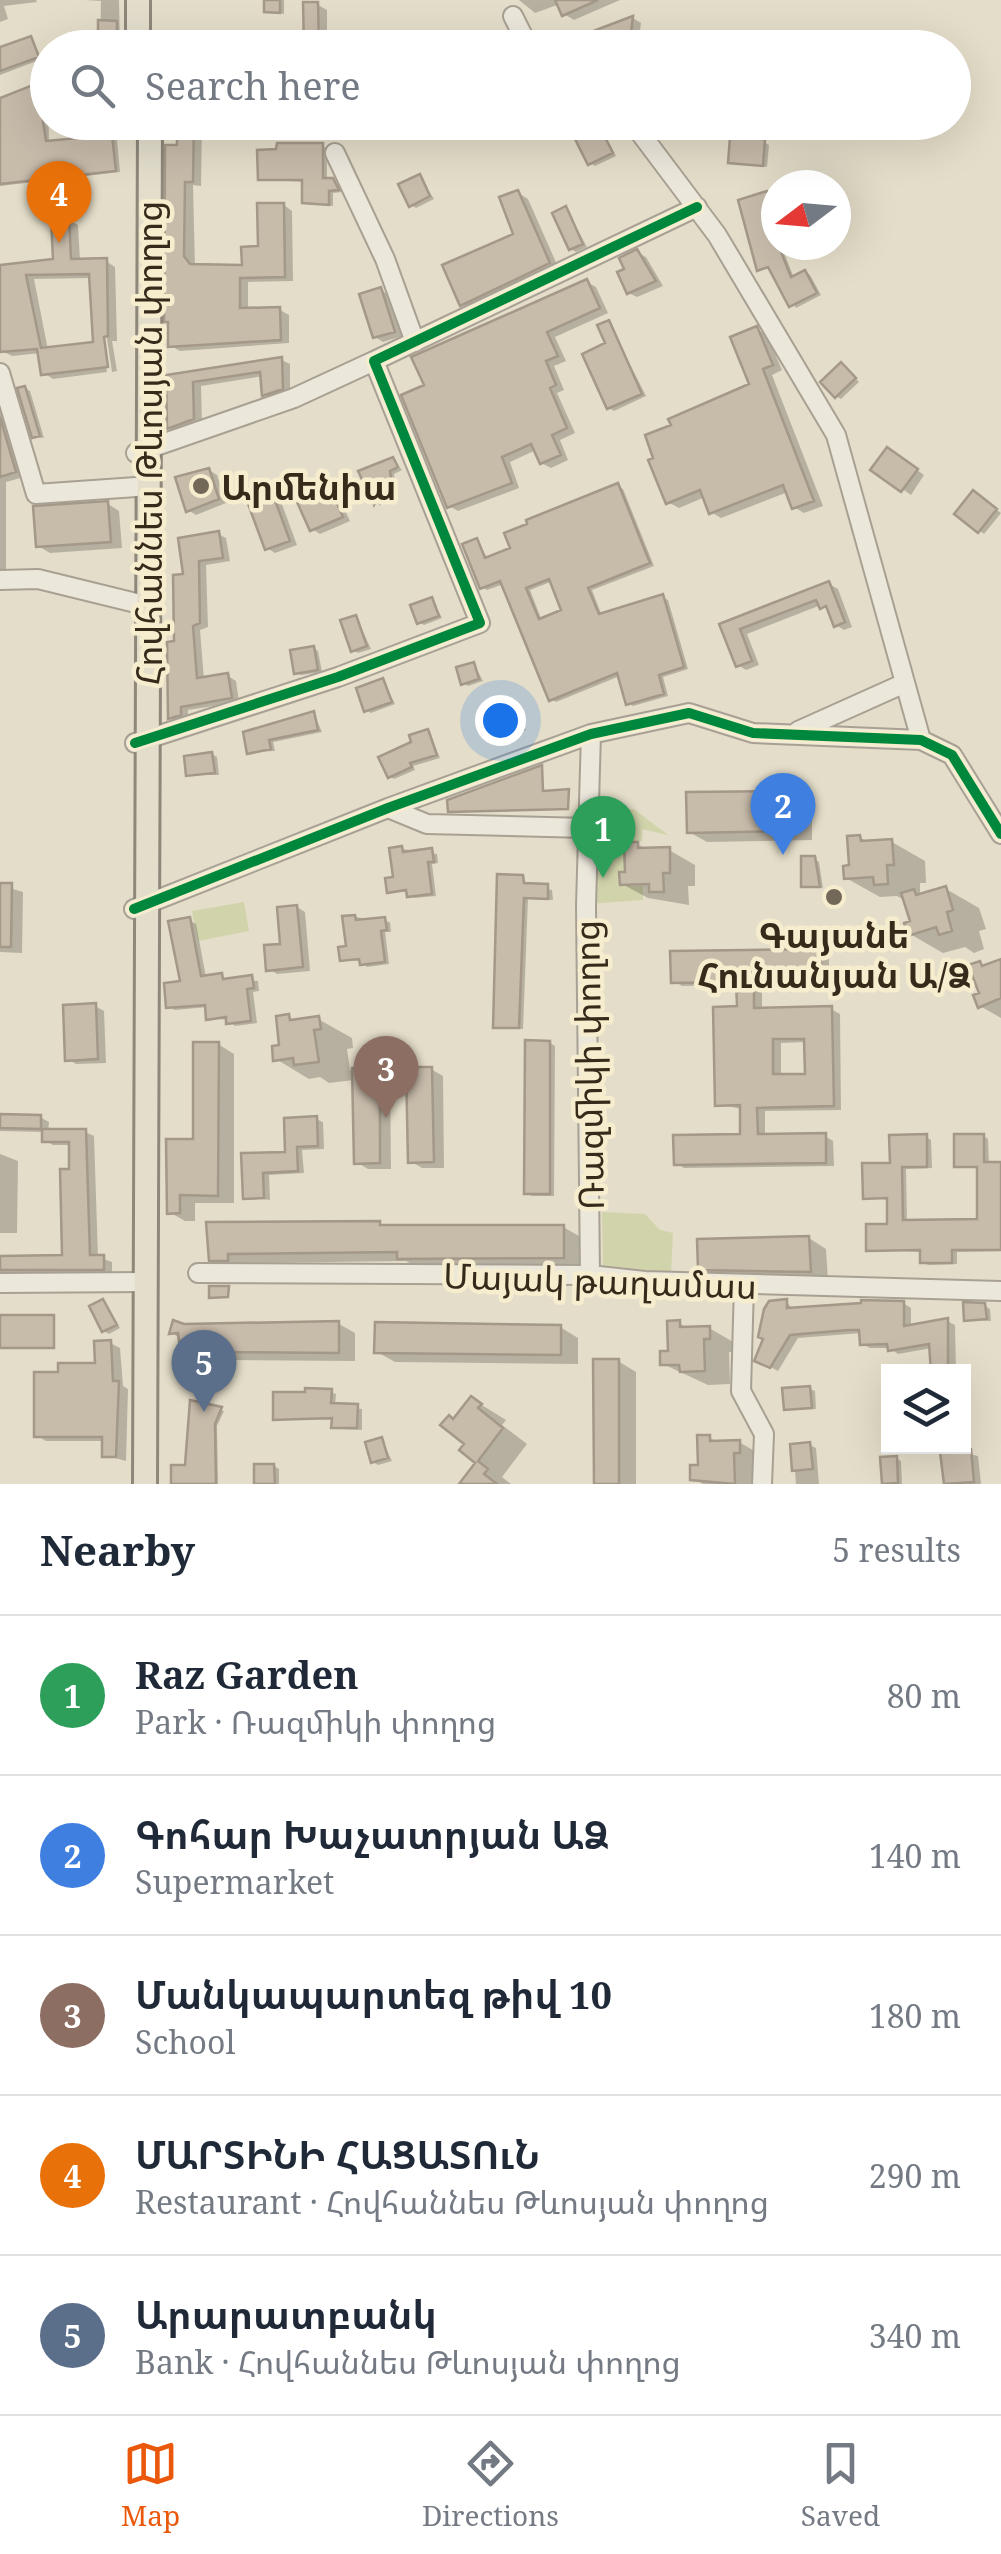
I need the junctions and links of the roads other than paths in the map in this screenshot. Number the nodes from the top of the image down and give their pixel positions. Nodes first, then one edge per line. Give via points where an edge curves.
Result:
1 (138, 0) edge
2 (150, 0) edge
3 (513, 16) dead end
4 (138, 30) edge
5 (150, 30) edge
6 (520, 30) edge
7 (138, 140) edge
8 (150, 140) edge
9 (642, 140) edge
10 (335, 154) dead end
11 (698, 207) junction
12 (415, 342) junction
13 (374, 361) junction
14 (0, 373) edge
15 (143, 450) junction
16 (136, 487) junction
17 (0, 580) edge
18 (136, 603) junction
19 (905, 683) junction
20 (590, 734) junction
21 (789, 735) junction
22 (921, 740) junction
23 (141, 742) junction
24 (388, 808) junction
25 (586, 828) junction
26 (1001, 834) edge
27 (139, 907) junction
28 (198, 1273) dead end
29 (590, 1275) junction
30 (139, 1282) junction
31 (0, 1284) edge
32 (744, 1285) junction
33 (1001, 1291) edge
34 (132, 1484) edge
35 (145, 1484) edge
36 (762, 1484) edge

1 - 4 main road
2 - 5 main road
3 - 6 street
7 - 15 main road, Հովհաննես Թևոսյան փողոց
8 - 15 main road, Հովհաննես Թևոսյան փողոց
9 - 11 street
10 - 12 street
11 - 12 street
11 - 19 street via 836,435
12 - 13 street
13 - 15 street via 294,398
13 - 23 street via 480,624
14 - 16 street via 36,494
15 - 16 main road, Հովհաննես Թևոսյան փողոց
15 - 23 main road, Հովհաննես Թևոսյան փողոց
16 - 18 main road, Հովհաննես Թևոսյան փողոց
17 - 18 street via 38,579
18 - 23 main road, Հովհաննես Թևոսյան փողոց
19 - 21 street
19 - 22 street
20 - 21 street via 689,713 753,733
20 - 24 street
20 - 25 street, Ռազմիկի փողոց
21 - 22 street
22 - 26 street via 952,755
23 - 27 main road, Հովհաննես Թևոսյան փողոց
24 - 25 street via 427,824
24 - 27 street
25 - 29 street, Ռազմիկի փողոց
27 - 30 main road, Հովհաննես Թևոսյան փողոց
28 - 29 street, Մայակ թաղամաս
29 - 32 street, Մայակ թաղամաս
30 - 31 street
30 - 34 main road, Հովհաննես Թևոսյան փողոց
30 - 35 main road, Հովհաննես Թևոսյան փողոց
32 - 33 street, Մայակ թաղամաս
32 - 36 street via 740,1391 764,1434

